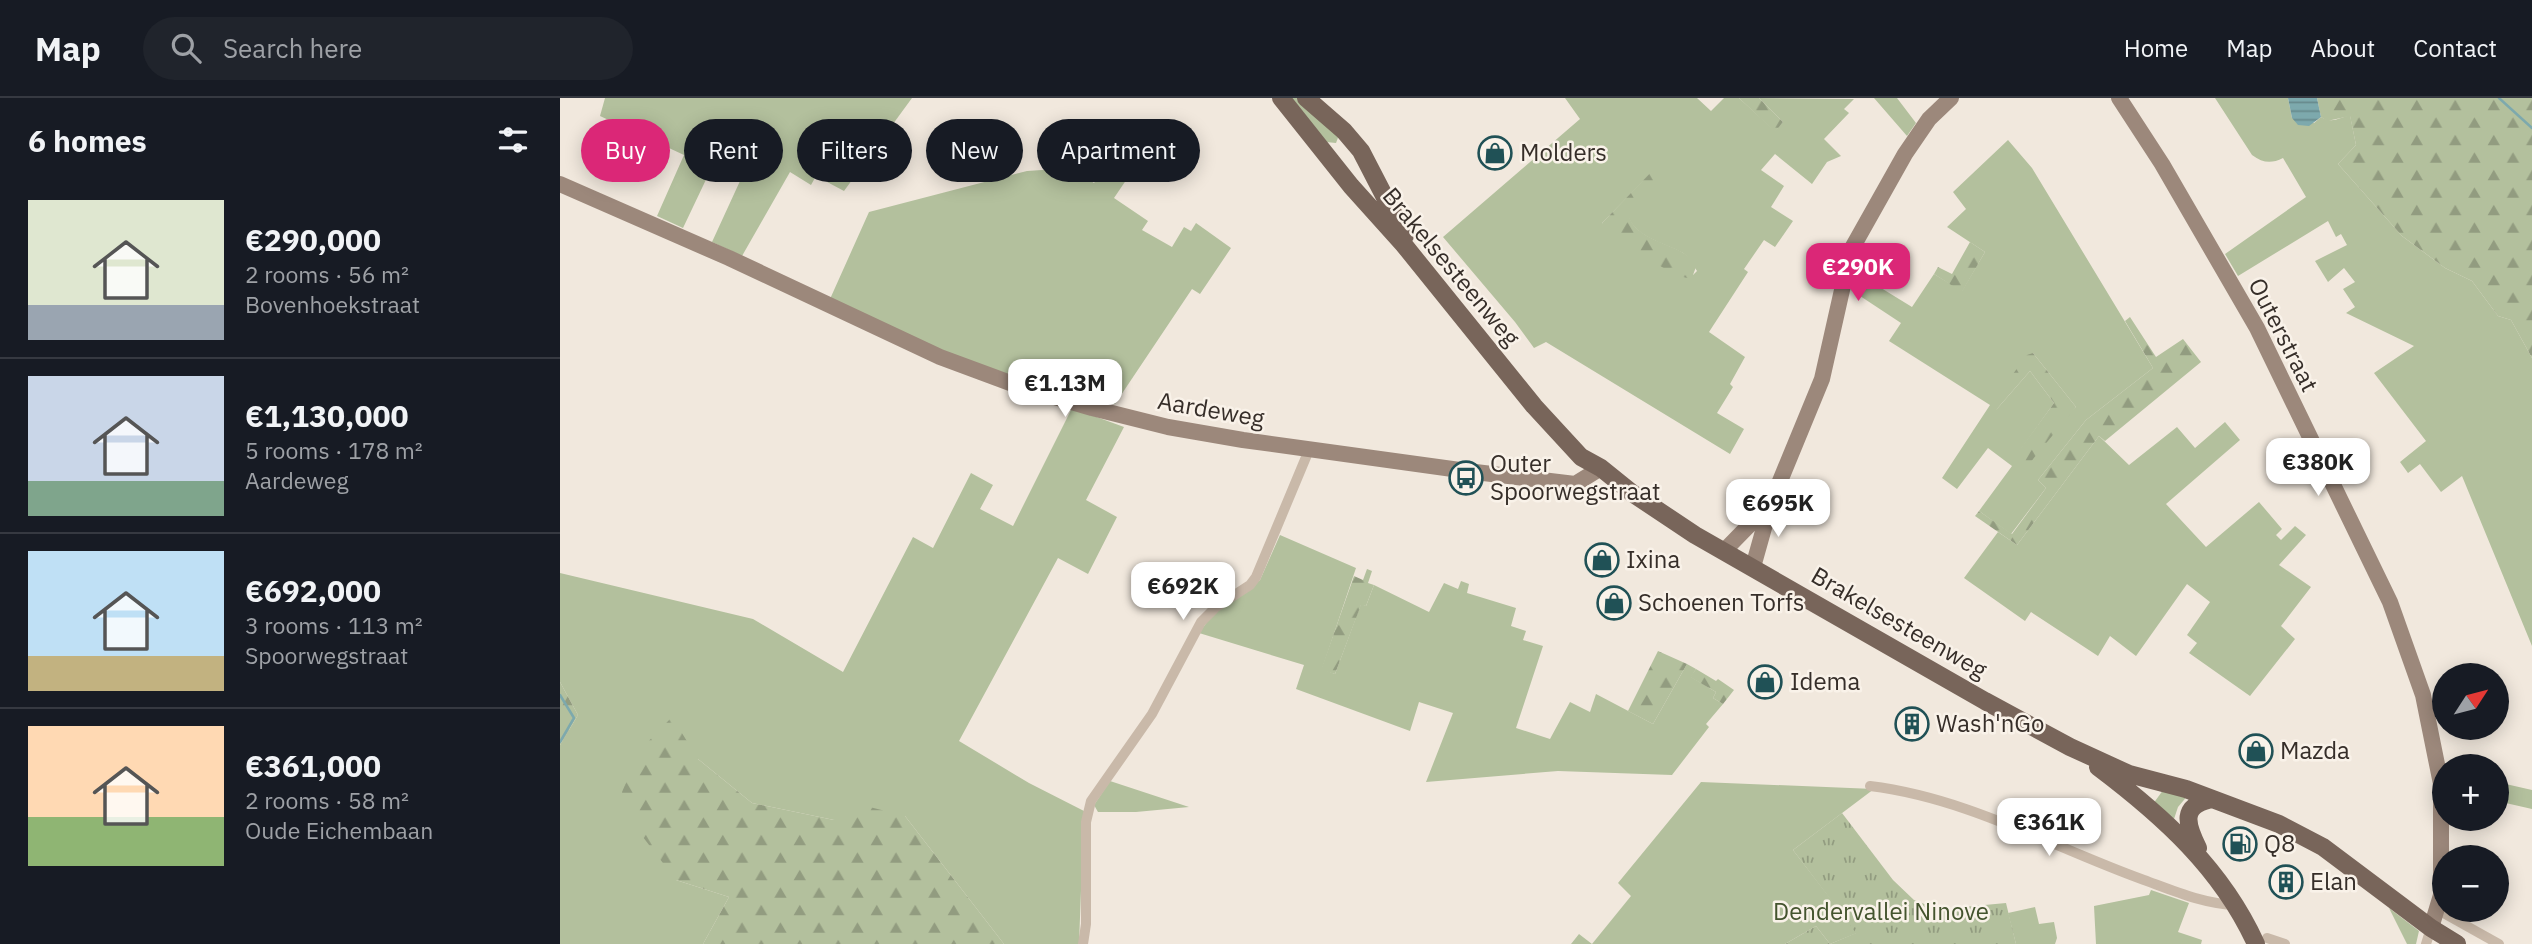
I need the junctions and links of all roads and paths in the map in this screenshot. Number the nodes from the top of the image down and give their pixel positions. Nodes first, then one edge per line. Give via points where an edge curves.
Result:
1 (1281, 98) edge
2 (1306, 98) edge
3 (1951, 98) edge
4 (2119, 98) edge
5 (1348, 136) junction
6 (1324, 152) junction
7 (1372, 170) junction
8 (560, 184) edge
9 (1351, 186) junction
10 (1309, 450) junction
11 (1601, 468) junction
12 (1771, 503) junction
13 (1724, 551) junction
14 (1753, 566) junction
15 (2070, 747) junction
16 (1870, 786) dead end
17 (2213, 800) junction
18 (2442, 845) edge
19 (2204, 860) junction
20 (2236, 905) junction
21 (2460, 922) edge
22 (2428, 936) edge
23 (2262, 941) edge
24 (1083, 944) edge
25 (2285, 944) edge
26 (2457, 944) edge
27 (2499, 944) edge

1 - 6 main road, Brakelsesteenweg
2 - 5 main road, Brakelsesteenweg
3 - 12 street via 1929,119 1905,154 1851,250 1822,379
4 - 18 street, Outerstraat via 2257,328 2390,602 2423,695 2441,784
5 - 6 main road via 1343,152
5 - 7 main road, Brakelsesteenweg
6 - 9 main road, Brakelsesteenweg
7 - 9 main road, Brakelsesteenweg via 1354,169 1349,177
7 - 11 main road, Brakelsesteenweg via 1401,229 1426,265 1511,370
8 - 10 street, Aardeweg via 940,357 1021,387 1146,422
9 - 11 main road, Brakelsesteenweg via 1534,405 1581,457
10 - 11 street, Aardeweg via 1575,484
10 - 24 street via 1256,577 1202,622 1152,714 1091,801 1086,822
11 - 13 main road, Brakelsesteenweg
12 - 13 street
12 - 14 street
13 - 14 main road, Brakelsesteenweg
14 - 15 main road, Brakelsesteenweg
15 - 17 main road, Brakelsesteenweg via 2129,774
15 - 19 main road, Brakelsesteenweg via 2149,805
16 - 20 street via 1910,791 1973,810 2120,872 2207,902
17 - 19 main road via 2195,806 2188,818
17 - 22 main road, Brakelsesteenweg via 2279,824 2323,847
19 - 20 main road
20 - 23 main road
21 - 27 street
22 - 26 main road, Brakelsesteenweg
23 - 25 street

